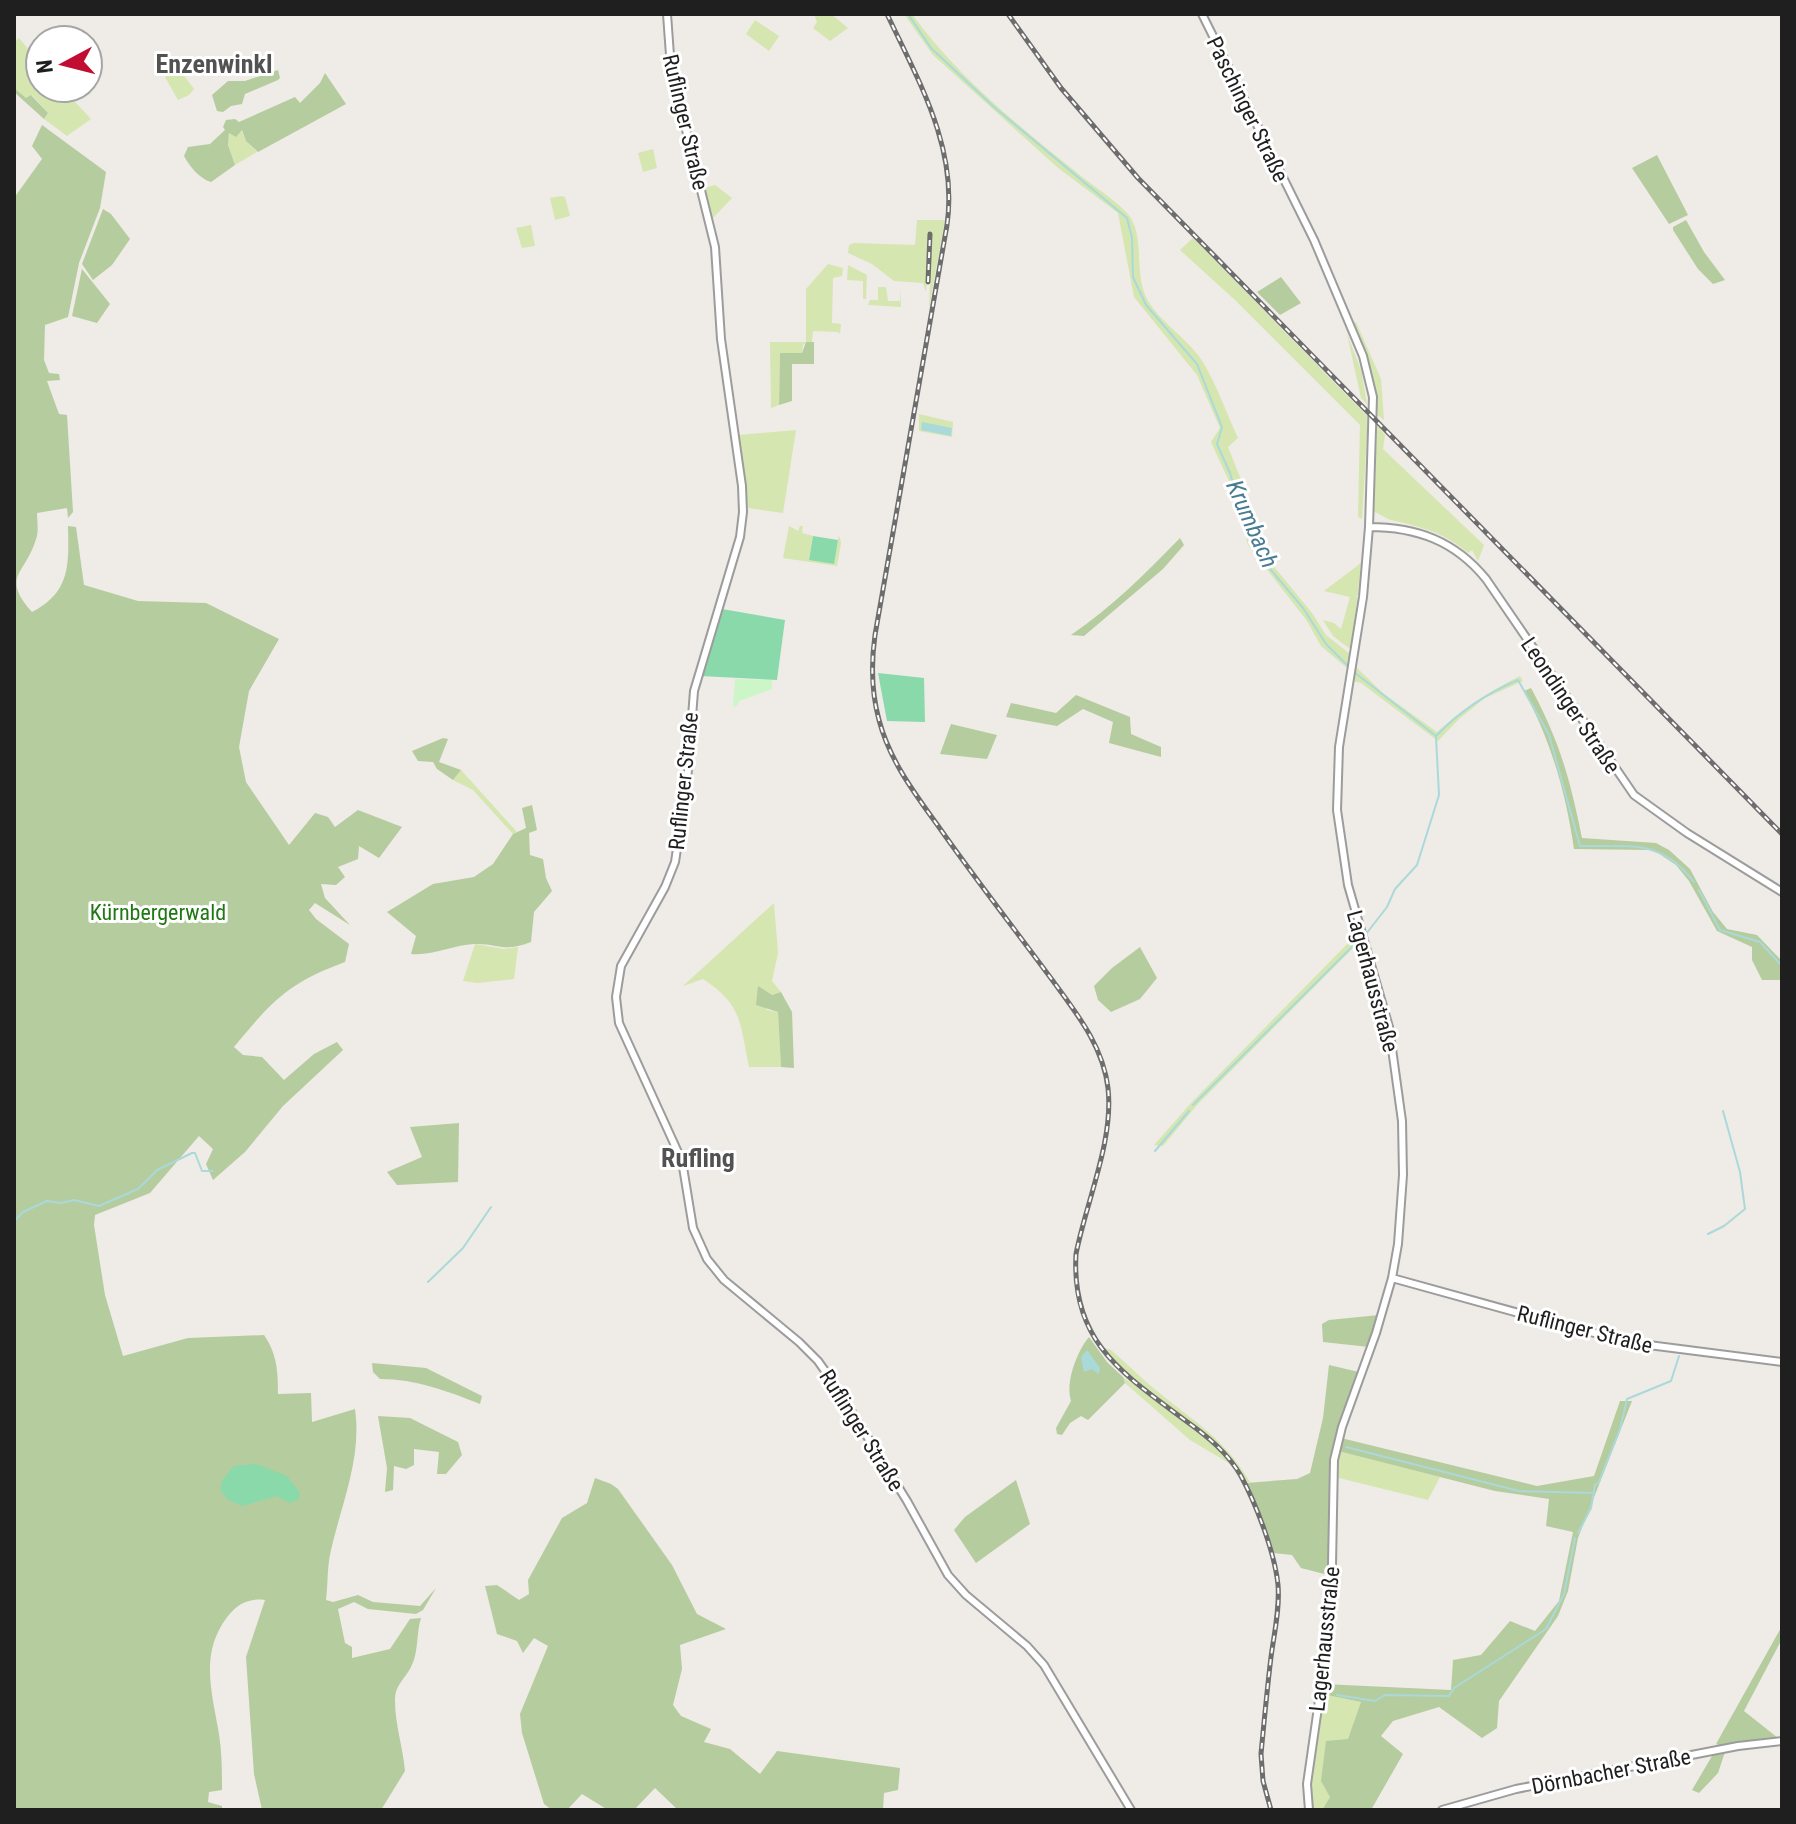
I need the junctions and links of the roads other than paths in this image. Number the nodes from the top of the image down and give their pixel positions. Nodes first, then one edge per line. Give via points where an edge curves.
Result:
1 (667, 14) edge
2 (1202, 14) edge
3 (1369, 527) junction
4 (1782, 892) edge
5 (1392, 1278) junction
6 (1782, 1362) edge
7 (1782, 1741) edge
8 (1131, 1810) edge
9 (1309, 1810) edge
10 (1442, 1810) edge

1 - 8 street, Ruflinger Straße via 671,69 715,247 719,327 743,512 694,691 674,866 621,966 617,1014 682,1161 693,1228 703,1253 724,1280 825,1370 940,1563 957,1586 1044,1665
2 - 3 street, Paschinger Straße via 1363,356 1373,421
3 - 4 street, Leondinger Straße via 1428,535 1467,558 1634,795
3 - 5 street, Lagerhausstraße via 1336,797 1345,871 1389,1027 1402,1121 1401,1211
5 - 6 street, Ruflinger Straße via 1641,1344
5 - 9 street, Lagerhausstraße via 1334,1460 1332,1601 1307,1784
7 - 10 street, Dörnbacher Straße via 1516,1789

